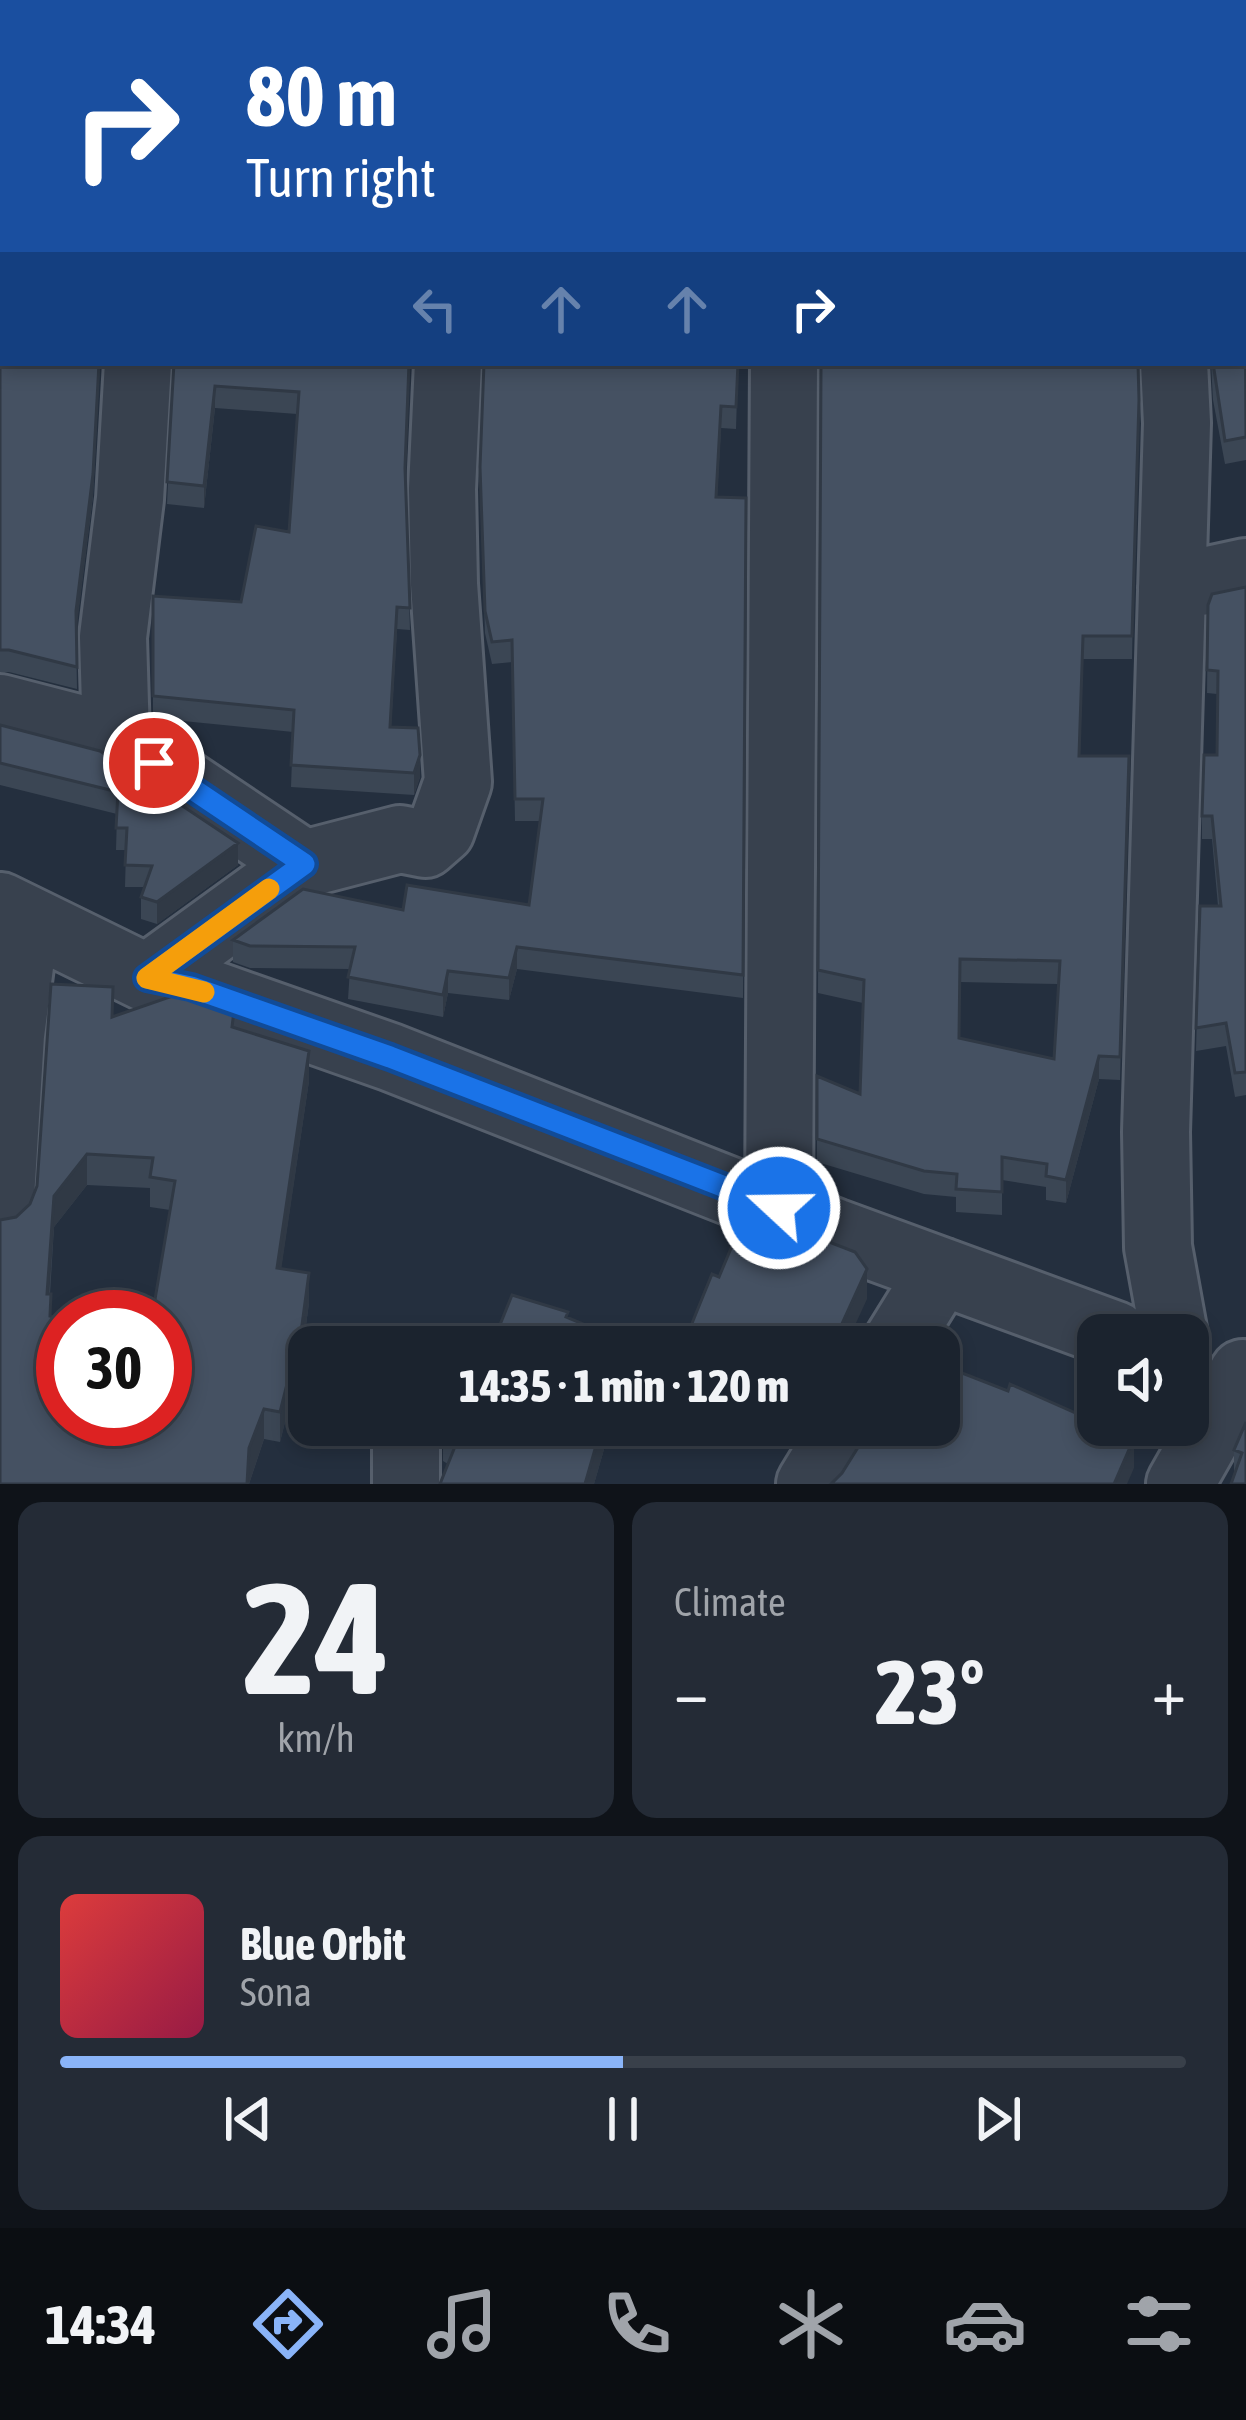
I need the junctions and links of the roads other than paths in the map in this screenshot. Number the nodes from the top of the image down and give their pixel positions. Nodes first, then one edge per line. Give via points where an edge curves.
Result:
1 (139, 366) edge
2 (448, 366) edge
3 (784, 366) edge
4 (1174, 366) edge
5 (1246, 572) edge
6 (1172, 588) junction
7 (0, 708) edge
8 (116, 738) junction
9 (304, 864) junction
10 (13, 913) edge
11 (147, 978) junction
12 (3, 1128) edge
13 (779, 1208) junction
14 (0, 1213) edge
15 (941, 1271) junction
16 (1170, 1314) edge
17 (1077, 1321) edge
18 (907, 1326) edge
19 (1226, 1369) edge
20 (833, 1446) edge
21 (810, 1484) edge
22 (1180, 1484) edge

1 - 8 street via 113,638
2 - 9 street via 442,488 458,782 450,810 425,844 400,839
3 - 13 street
4 - 6 street
5 - 6 street
6 - 16 street via 1156,1132 1158,1247
7 - 8 street
8 - 9 street
9 - 11 street
10 - 11 street
10 - 12 street
11 - 13 street via 390,1057
12 - 14 street
13 - 15 street
15 - 17 street
15 - 18 street
19 - 22 street
20 - 21 street

